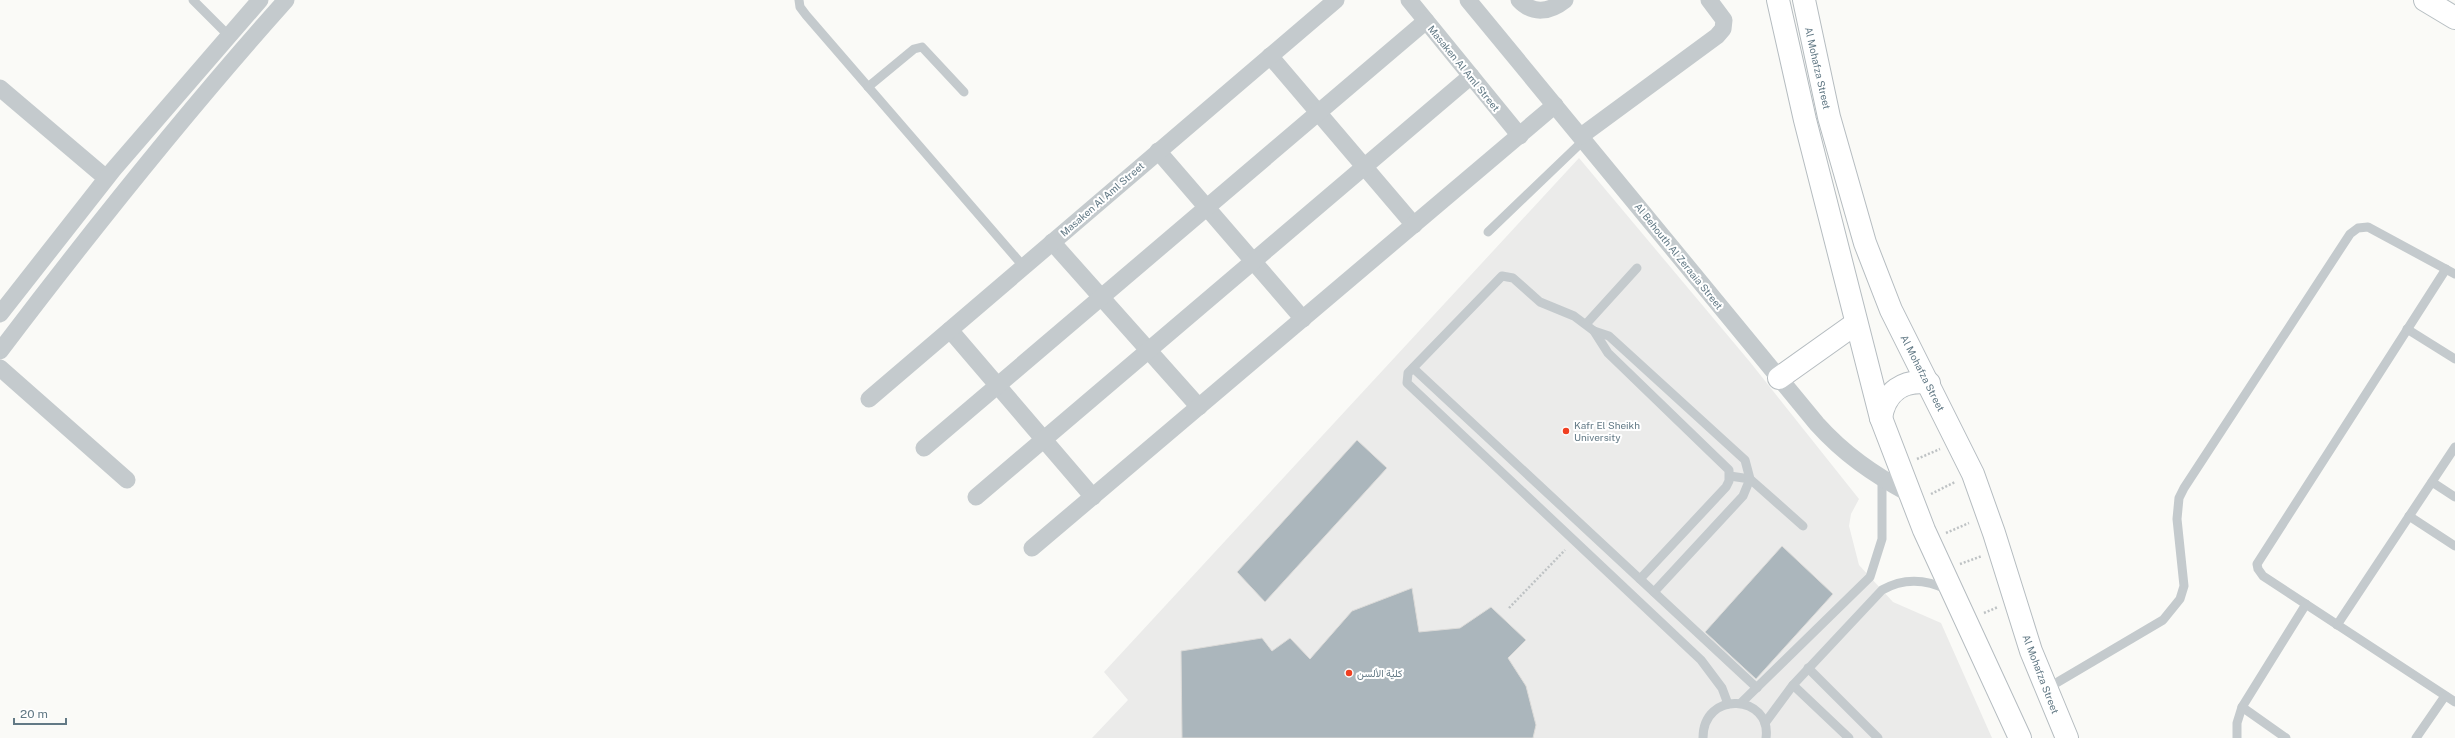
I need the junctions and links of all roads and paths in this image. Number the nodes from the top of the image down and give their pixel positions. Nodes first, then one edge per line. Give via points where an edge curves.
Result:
1 (193, 0) edge
2 (260, 0) edge
3 (286, 0) edge
4 (799, 0) edge
5 (1336, 0) edge
6 (1409, 0) edge
7 (1468, 0) edge
8 (1519, 0) edge
9 (1565, 0) edge
10 (1709, 0) edge
11 (1778, 0) edge
12 (1804, 0) edge
13 (2425, 0) edge
14 (2455, 18) edge
15 (1426, 21) junction
16 (228, 36) junction
17 (242, 49) junction
18 (1270, 56) junction
19 (1471, 76) junction
20 (868, 87) junction
21 (0, 88) edge
22 (964, 92) dead end
23 (1556, 105) junction
24 (1318, 113) junction
25 (1520, 136) junction
26 (1582, 138) junction
27 (1158, 151) junction
28 (1364, 167) junction
29 (106, 178) junction
30 (1207, 208) junction
31 (1414, 225) junction
32 (1488, 232) dead end
33 (1052, 242) junction
34 (1253, 262) junction
35 (1024, 266) junction
36 (1637, 268) dead end
37 (2446, 269) junction
38 (2455, 274) edge
39 (1101, 297) junction
40 (0, 314) edge
41 (1303, 319) junction
42 (1587, 323) junction
43 (1855, 324) junction
44 (2407, 329) junction
45 (950, 330) junction
46 (1594, 330) junction
47 (0, 351) edge
48 (1148, 351) junction
49 (2455, 359) edge
50 (0, 368) edge
51 (1413, 368) junction
52 (1779, 378) junction
53 (1929, 383) junction
54 (997, 386) junction
55 (869, 399) dead end
56 (1199, 407) junction
57 (1881, 418) junction
58 (1044, 440) junction
59 (1957, 441) junction
60 (2455, 447) edge
61 (924, 448) dead end
62 (1890, 473) junction
63 (1972, 474) junction
64 (1730, 476) junction
65 (1750, 479) junction
66 (127, 480) dead end
67 (2432, 482) junction
68 (976, 497) dead end
69 (1092, 497) junction
70 (2455, 497) edge
71 (1910, 498) junction
72 (1988, 516) junction
73 (2409, 516) junction
74 (1803, 526) dead end
75 (1574, 541) junction
76 (1929, 541) junction
77 (2455, 546) edge
78 (1032, 548) dead end
79 (2000, 550) junction
80 (1943, 570) junction
81 (1640, 579) junction
82 (1654, 592) junction
83 (1954, 593) junction
84 (2014, 601) junction
85 (2306, 604) junction
86 (1509, 608) dead end
87 (1967, 620) junction
88 (2337, 625) junction
89 (1808, 668) junction
90 (1793, 685) junction
91 (1758, 688) junction
92 (2046, 689) junction
93 (2445, 696) junction
94 (2455, 702) edge
95 (1741, 703) junction
96 (1728, 704) junction
97 (2242, 707) junction
98 (1764, 723) junction
99 (1702, 738) edge
100 (1766, 738) edge
101 (1848, 738) edge
102 (1878, 738) edge
103 (2020, 738) edge
104 (2067, 738) edge
105 (2237, 738) edge
106 (2286, 738) edge
107 (2416, 738) edge

1 - 16 lane
2 - 16 street
3 - 17 street
4 - 20 lane via 800,7 806,15
5 - 18 street, Masaken Al Aml Street
6 - 15 street, Masaken Al Aml Street
7 - 23 street, Al Behouth Al Zeraaia Street
8 - 9 street via 1529,8 1539,11 1550,10
10 - 26 street via 1724,20 1723,29 1717,36
11 - 43 main road via 1806,128
12 - 53 main road, Al Mohafza Street via 1829,117 1865,243 1891,310
13 - 14 main road
15 - 19 street, Masaken Al Aml Street
15 - 24 street
16 - 17 street
16 - 29 street
17 - 47 street via 92,229
18 - 24 street
18 - 27 street, Masaken Al Aml Street
19 - 25 street, Masaken Al Aml Street
19 - 28 street
20 - 22 lane via 914,49 922,47
20 - 35 lane
21 - 29 street
23 - 25 street
23 - 26 street, Al Behouth Al Zeraaia Street
24 - 28 street
24 - 30 street
25 - 31 street
26 - 32 lane
26 - 52 street, Al Behouth Al Zeraaia Street
27 - 30 street
27 - 33 street, Masaken Al Aml Street
28 - 31 street
28 - 34 street
29 - 40 street
30 - 34 street
30 - 39 street
31 - 41 street
33 - 35 street, Masaken Al Aml Street
33 - 39 street
34 - 41 street
34 - 48 street
35 - 45 street, Masaken Al Aml Street
36 - 42 lane
37 - 38 lane
37 - 44 lane
37 - 92 lane via 2368,227 2358,228 2350,234 2179,498 2177,519 2184,586 2172,610 2162,620
39 - 48 street
39 - 54 street
41 - 56 street
42 - 46 lane
42 - 51 lane via 1540,302 1513,278 1502,276
43 - 52 main road
43 - 57 main road
44 - 49 lane
44 - 85 lane via 2257,564 2263,576
45 - 54 street
45 - 55 street, Masaken Al Aml Street
46 - 64 lane via 1608,353 1726,465
46 - 65 lane via 1609,336 1739,453 1745,460
48 - 56 street
48 - 58 street
50 - 66 street
51 - 75 lane via 1407,378 1411,388
51 - 81 lane
52 - 62 street, Al Behouth Al Zeraaia Street via 1837,446
53 - 57 main road via 1918,381 1896,388 1883,407
53 - 59 main road, Al Mohafza Street
54 - 58 street
54 - 61 street
56 - 69 street
57 - 62 main road
58 - 68 street
58 - 69 street
59 - 62 path
59 - 63 main road, Al Mohafza Street
60 - 67 lane
62 - 71 main road
62 - 91 lane via 1882,539 1870,578
63 - 71 path
63 - 72 main road, Al Mohafza Street
64 - 65 lane
64 - 81 lane via 1726,487
65 - 74 lane
65 - 82 lane via 1743,496
67 - 70 lane
67 - 73 lane
69 - 78 street
71 - 76 main road
72 - 76 path
72 - 79 main road, Al Mohafza Street
73 - 77 lane
73 - 88 lane
75 - 86 path
75 - 96 lane via 1701,660 1722,688
76 - 80 main road
79 - 80 path
79 - 84 main road, Al Mohafza Street
80 - 83 main road
81 - 82 lane
82 - 91 lane
83 - 87 main road
83 - 89 lane via 1939,585 1923,582 1906,581 1892,584 1882,590
84 - 87 path
84 - 92 main road, Al Mohafza Street
85 - 88 lane
85 - 97 lane
87 - 103 main road
88 - 93 lane
89 - 90 lane
89 - 102 lane
90 - 98 lane
90 - 101 lane
91 - 95 lane
92 - 104 main road, Al Mohafza Street
93 - 94 lane
93 - 107 lane
95 - 96 lane
95 - 98 lane via 1755,710
96 - 99 lane via 1719,707 1706,720
97 - 105 lane via 2237,724
97 - 106 lane
98 - 100 lane

